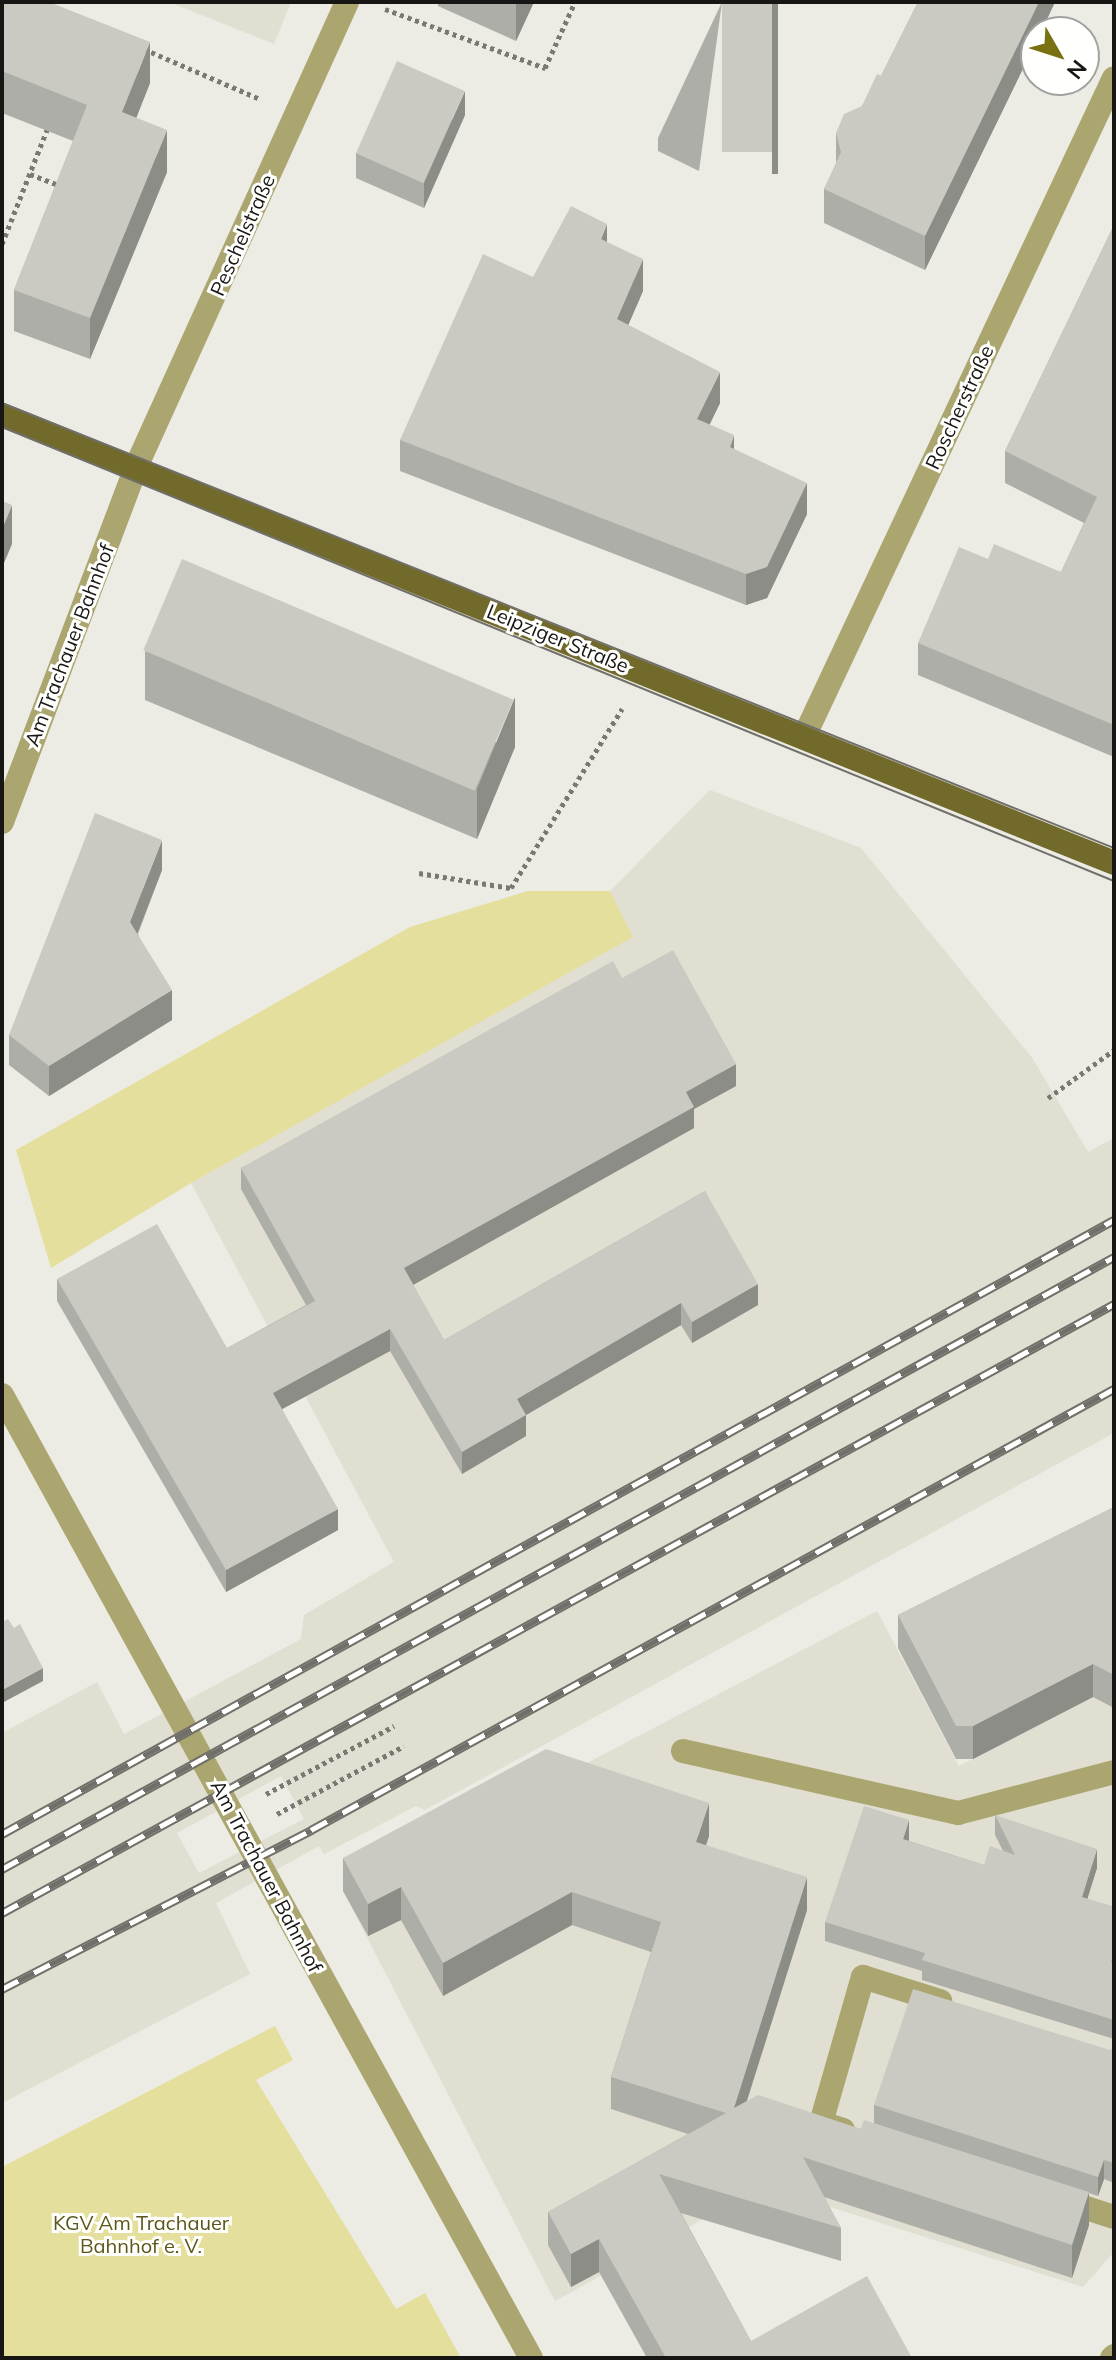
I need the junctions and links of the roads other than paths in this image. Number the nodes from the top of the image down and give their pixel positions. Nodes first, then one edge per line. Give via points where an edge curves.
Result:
1 (347, 2) edge
2 (1114, 78) edge
3 (2, 415) edge
4 (136, 467) junction
5 (804, 737) junction
6 (2, 822) edge
7 (1114, 863) edge
8 (2, 1395) edge
9 (683, 1751) dead end
10 (1114, 1772) edge
11 (966, 2009) edge
12 (865, 2137) edge
13 (1041, 2193) edge
14 (1114, 2217) edge
15 (531, 2358) edge

1 - 4 street, Peschelstraße
2 - 5 street, Roscherstraße
3 - 4 main road, Leipziger Straße
4 - 5 main road, Leipziger Straße
4 - 6 street, Am Trachauer Bahnhof
5 - 7 main road, Leipziger Straße
8 - 15 street, Am Trachauer Bahnhof
9 - 10 street via 958,1813
11 - 12 street via 863,1977 821,2123
13 - 14 street

